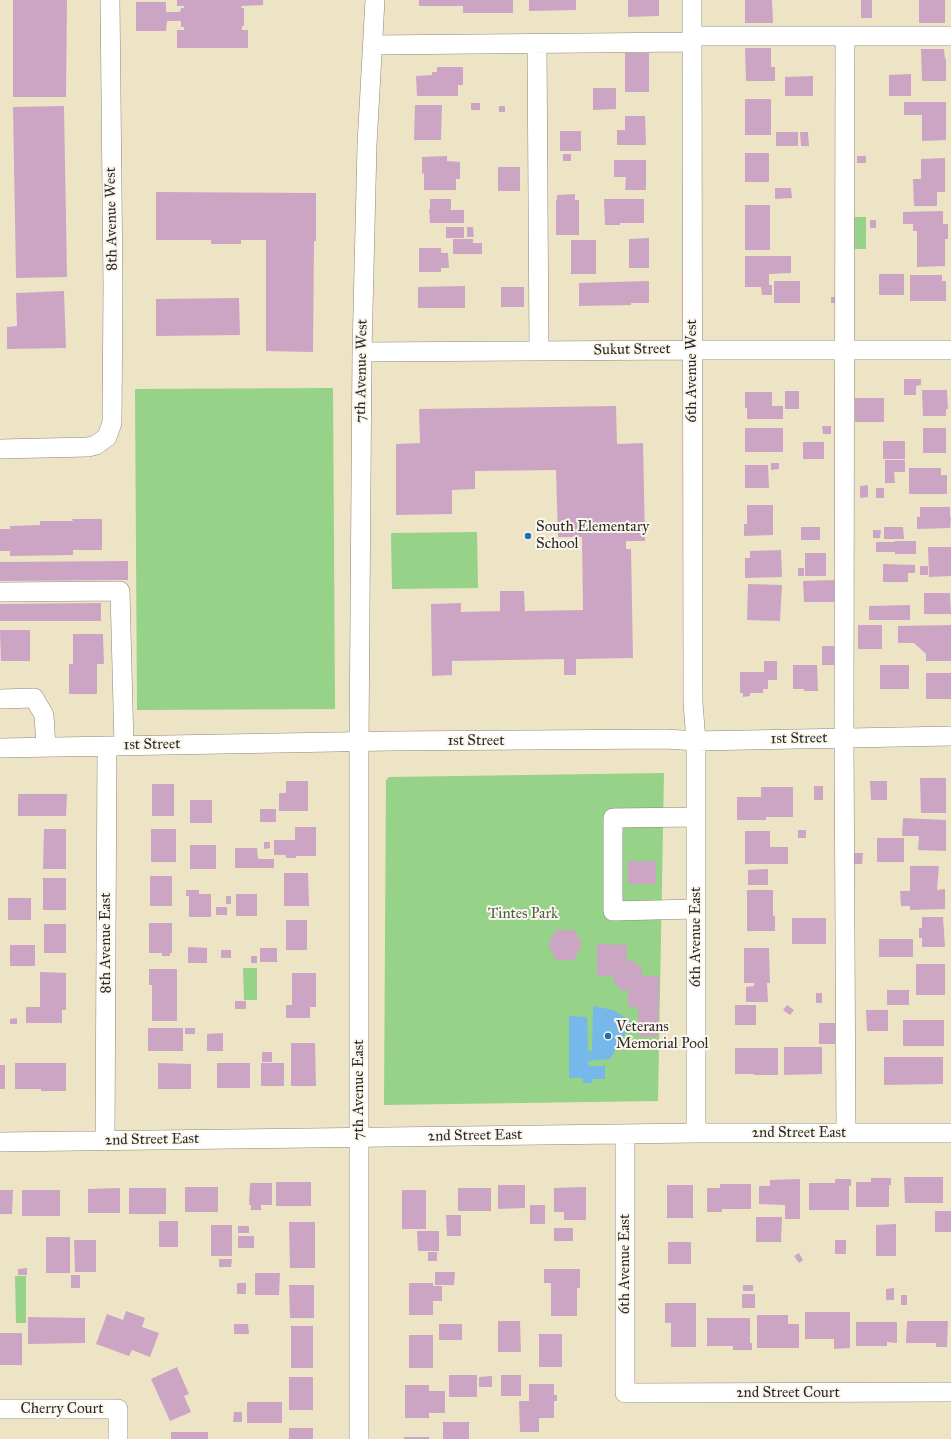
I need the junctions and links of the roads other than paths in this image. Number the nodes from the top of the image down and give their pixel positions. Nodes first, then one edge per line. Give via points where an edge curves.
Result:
1 (110, 0) edge
2 (374, 0) edge
3 (692, 0) edge
4 (845, 36) junction
5 (951, 36) edge
6 (692, 39) junction
7 (537, 44) junction
8 (372, 45) junction
9 (692, 350) junction
10 (845, 350) junction
11 (951, 350) edge
12 (539, 351) junction
13 (362, 352) junction
14 (0, 449) edge
15 (0, 592) edge
16 (0, 699) edge
17 (951, 736) edge
18 (844, 738) junction
19 (696, 741) junction
20 (359, 742) junction
21 (116, 746) junction
22 (46, 747) junction
23 (0, 748) edge
24 (696, 817) junction
25 (696, 909) junction
26 (696, 1133) junction
27 (846, 1133) junction
28 (951, 1133) edge
29 (625, 1134) junction
30 (359, 1137) junction
31 (105, 1141) junction
32 (0, 1142) edge
33 (951, 1392) edge
34 (625, 1393) joint
35 (0, 1409) edge
36 (118, 1439) edge
37 (358, 1439) edge

1 - 14 street, 8th Avenue West via 112,423 107,437 96,446
2 - 8 street, 7th Avenue West
3 - 6 street, 6th Avenue West
4 - 5 street
4 - 6 street
4 - 10 street
6 - 7 street
6 - 9 street, 6th Avenue West
7 - 8 street
7 - 12 street
8 - 13 street, 7th Avenue West
9 - 10 street, Sukut Street
9 - 12 street, Sukut Street
9 - 19 street, 6th Avenue West via 693,695
10 - 11 street, Sukut Street
10 - 18 street
12 - 13 street, Sukut Street
13 - 20 street, 7th Avenue West
15 - 21 street, 8th Avenue East via 120,591
16 - 22 street via 34,698 44,715
17 - 18 street, 1st Street
18 - 19 street, 1st Street
18 - 27 street
19 - 20 street, 1st Street
19 - 24 street, 6th Avenue East
20 - 21 street, 1st Street
20 - 30 street, 7th Avenue East
21 - 22 street, 1st Street
21 - 31 street, 8th Avenue East
22 - 23 street, 1st Street
24 - 25 street, 6th Avenue East
24 - 25 street via 613,818 612,911
25 - 26 street, 6th Avenue East
26 - 27 street, 2nd Street East
26 - 29 street, 2nd Street East
27 - 28 street, 2nd Street East
29 - 30 street, 2nd Street East
29 - 34 street, 6th Avenue East
30 - 31 street, 2nd Street East
30 - 37 street, 7th Avenue East
31 - 32 street, 2nd Street East
33 - 34 street, 2nd Street Court
35 - 36 street, Cherry Court via 118,1409

